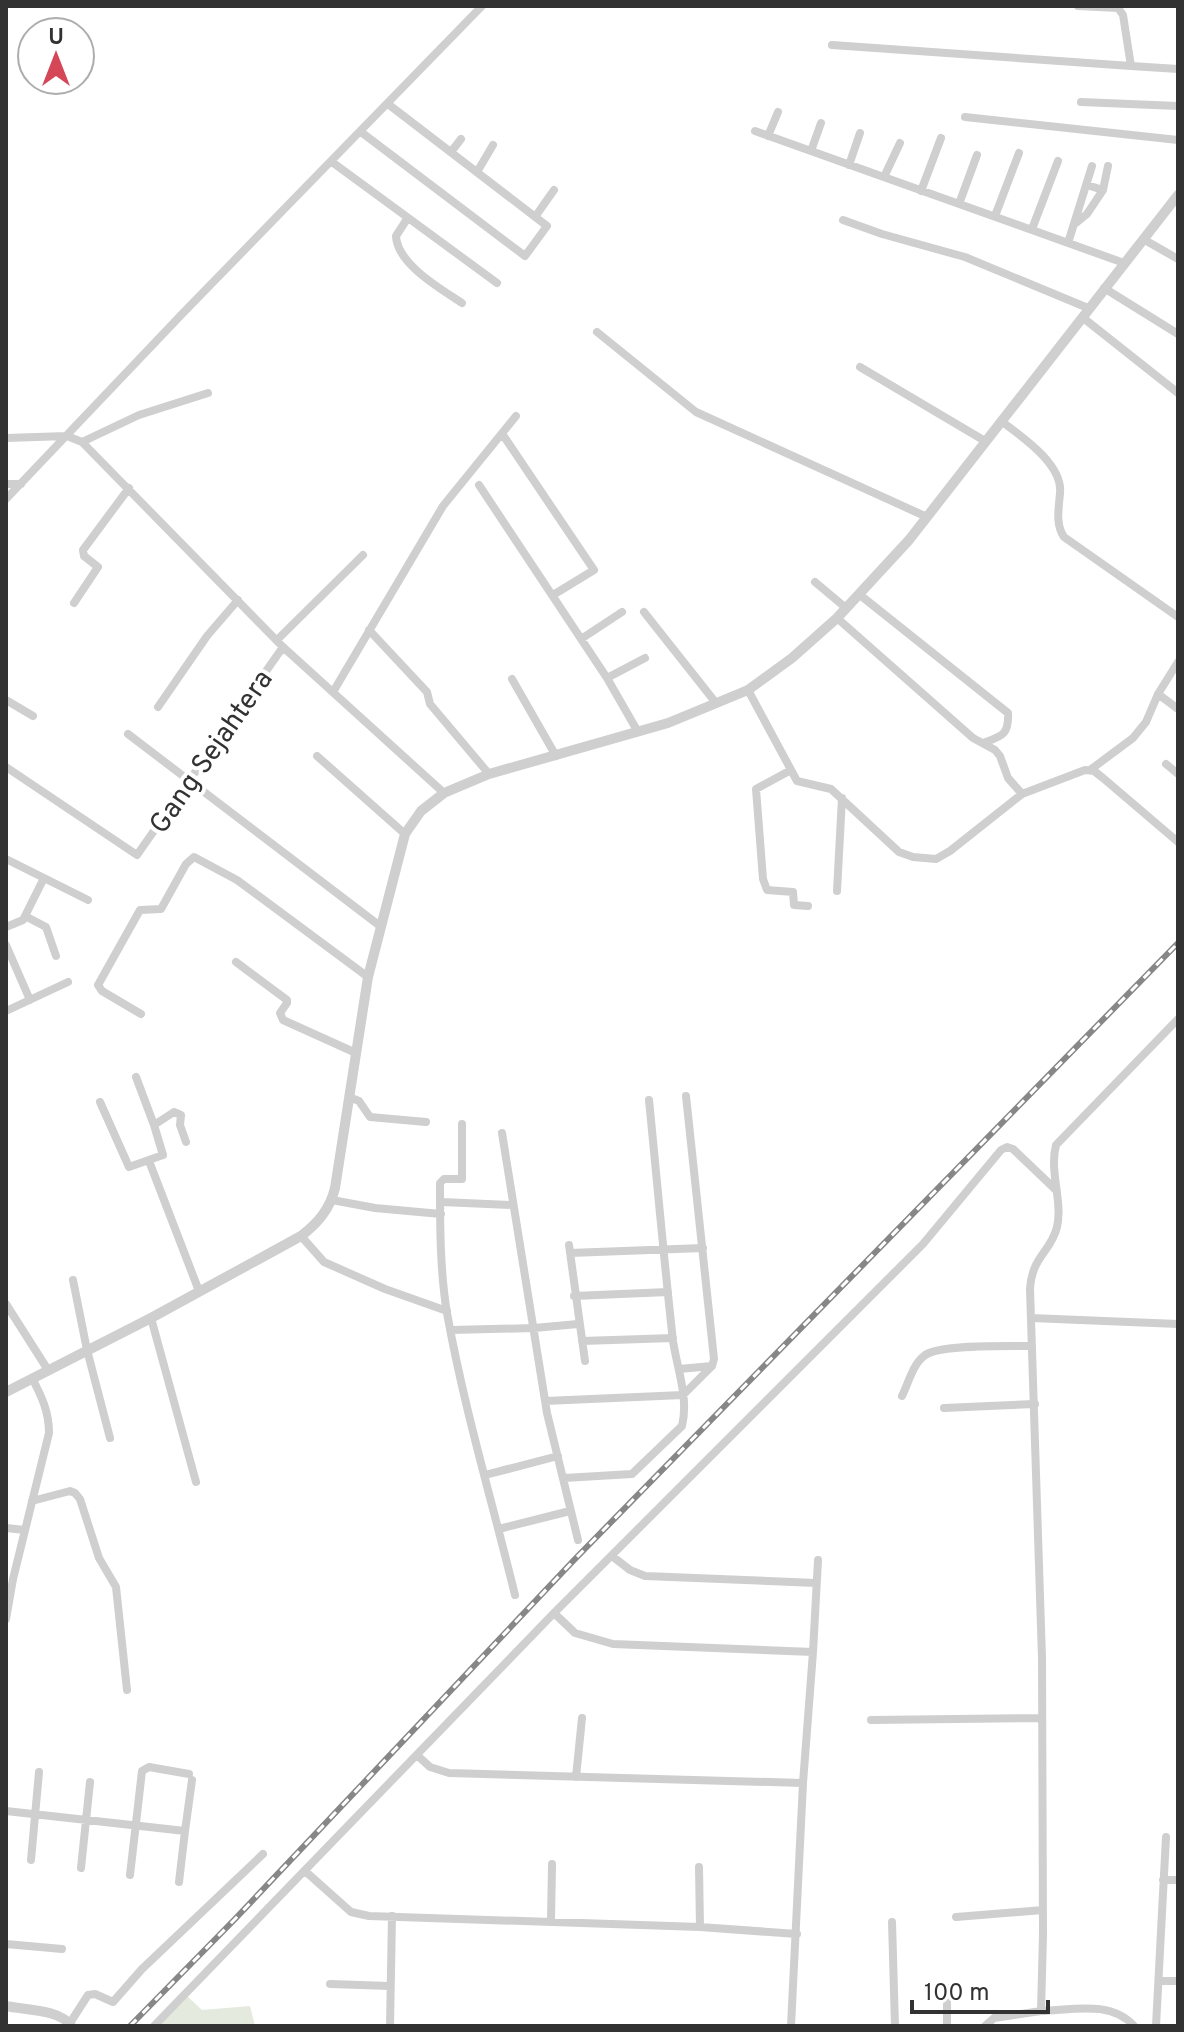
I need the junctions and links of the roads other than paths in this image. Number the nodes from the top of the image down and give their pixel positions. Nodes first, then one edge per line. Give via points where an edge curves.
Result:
1 (482, 6) edge
2 (1078, 6) edge
3 (832, 45) dead end
4 (1131, 66) junction
5 (1178, 69) edge
6 (1081, 102) dead end
7 (388, 104) junction
8 (1178, 106) edge
9 (778, 112) dead end
10 (965, 117) dead end
11 (821, 123) dead end
12 (755, 131) dead end
13 (361, 132) junction
14 (860, 133) dead end
15 (768, 136) junction
16 (941, 138) dead end
17 (461, 139) dead end
18 (1178, 140) edge
19 (900, 143) dead end
20 (493, 145) dead end
21 (811, 151) junction
22 (451, 152) junction
23 (1019, 153) dead end
24 (977, 155) dead end
25 (1058, 161) dead end
26 (332, 162) junction
27 (849, 165) junction
28 (1092, 166) dead end
29 (1108, 166) dead end
30 (477, 172) junction
31 (884, 177) junction
32 (1087, 185) junction
33 (554, 190) dead end
34 (1103, 190) junction
35 (921, 191) junction
36 (1178, 195) edge
37 (959, 204) junction
38 (995, 216) junction
39 (535, 217) junction
40 (407, 219) junction
41 (843, 220) dead end
42 (1076, 224) junction
43 (1032, 229) junction
44 (1143, 239) junction
45 (1068, 243) junction
46 (1178, 259) edge
47 (1124, 263) junction
48 (497, 283) dead end
49 (1104, 288) junction
50 (462, 303) dead end
51 (1085, 312) junction
52 (597, 332) dead end
53 (1178, 334) edge
54 (860, 367) dead end
55 (208, 393) dead end
56 (1178, 393) edge
57 (516, 416) dead end
58 (1001, 421) junction
59 (503, 435) junction
60 (67, 436) junction
61 (6, 438) edge
62 (985, 441) junction
63 (82, 442) junction
64 (6, 484) edge
65 (22, 484) junction
66 (479, 485) dead end
67 (129, 488) junction
68 (6, 499) edge
69 (927, 517) junction
70 (363, 555) dead end
71 (815, 582) dead end
72 (553, 595) junction
73 (860, 595) junction
74 (238, 600) junction
75 (74, 603) dead end
76 (846, 608) junction
77 (622, 612) dead end
78 (644, 612) dead end
79 (1178, 617) edge
80 (837, 618) junction
81 (369, 630) junction
82 (581, 639) junction
83 (280, 644) junction
84 (645, 658) dead end
85 (1178, 662) edge
86 (607, 678) junction
87 (512, 679) dead end
88 (748, 690) junction
89 (333, 692) junction
90 (1158, 694) junction
91 (6, 700) edge
92 (716, 703) junction
93 (158, 707) dead end
94 (1178, 709) edge
95 (33, 716) dead end
96 (638, 732) junction
97 (128, 734) dead end
98 (983, 743) junction
99 (317, 756) dead end
100 (556, 756) junction
101 (1166, 764) dead end
102 (6, 767) edge
103 (791, 770) junction
104 (1090, 770) junction
105 (489, 774) junction
106 (1178, 774) edge
107 (187, 781) junction
108 (444, 793) junction
109 (1022, 794) junction
110 (842, 798) junction
111 (405, 834) junction
112 (1178, 842) edge
113 (6, 859) edge
114 (44, 878) junction
115 (837, 891) dead end
116 (88, 900) dead end
117 (808, 906) dead end
118 (25, 916) junction
119 (380, 926) junction
120 (6, 927) edge
121 (6, 945) edge
122 (56, 956) dead end
123 (236, 962) dead end
124 (368, 977) junction
125 (68, 982) dead end
126 (30, 1000) junction
127 (6, 1011) edge
128 (141, 1014) dead end
129 (1178, 1019) edge
130 (356, 1053) junction
131 (136, 1077) dead end
132 (686, 1096) dead end
133 (349, 1097) junction
134 (649, 1100) dead end
135 (100, 1102) dead end
136 (426, 1122) dead end
137 (462, 1124) dead end
138 (154, 1125) junction
139 (502, 1133) dead end
140 (186, 1142) dead end
141 (149, 1161) junction
142 (1056, 1190) junction
143 (332, 1200) junction
144 (442, 1202) junction
145 (512, 1205) junction
146 (441, 1214) junction
147 (301, 1236) junction
148 (664, 1248) junction
149 (703, 1248) junction
150 (73, 1280) dead end
151 (199, 1291) junction
152 (668, 1292) junction
153 (574, 1296) junction
154 (6, 1304) edge
155 (447, 1311) junction
156 (151, 1318) junction
157 (1031, 1318) junction
158 (578, 1324) junction
159 (1178, 1324) edge
160 (534, 1328) junction
161 (451, 1330) junction
162 (673, 1338) junction
163 (582, 1341) junction
164 (1032, 1346) junction
165 (87, 1350) junction
166 (585, 1361) dead end
167 (906, 1363) dead end
168 (712, 1366) junction
169 (679, 1369) junction
170 (48, 1370) junction
171 (32, 1378) junction
172 (6, 1390) edge
173 (683, 1395) junction
174 (902, 1396) dead end
175 (545, 1401) junction
176 (1035, 1404) junction
177 (944, 1408) dead end
178 (110, 1438) dead end
179 (558, 1456) junction
180 (485, 1475) junction
181 (564, 1478) junction
182 (196, 1482) dead end
183 (32, 1501) junction
184 (570, 1511) junction
185 (6, 1528) edge
186 (499, 1529) junction
187 (25, 1530) junction
188 (578, 1540) dead end
189 (612, 1556) junction
190 (818, 1560) dead end
191 (816, 1583) junction
192 (515, 1595) dead end
193 (554, 1613) junction
194 (6, 1619) edge
195 (813, 1652) junction
196 (127, 1690) dead end
197 (582, 1718) dead end
198 (1042, 1718) junction
199 (871, 1720) dead end
200 (418, 1756) junction
201 (39, 1772) dead end
202 (576, 1777) junction
203 (90, 1782) dead end
204 (803, 1783) junction
205 (6, 1811) edge
206 (37, 1813) junction
207 (85, 1818) junction
208 (134, 1824) junction
209 (185, 1831) junction
210 (1166, 1837) dead end
211 (263, 1854) dead end
212 (31, 1860) dead end
213 (552, 1864) dead end
214 (699, 1867) dead end
215 (81, 1868) dead end
216 (305, 1871) junction
217 (130, 1875) dead end
218 (1163, 1880) junction
219 (1178, 1880) edge
220 (179, 1882) dead end
221 (1043, 1910) junction
222 (392, 1916) junction
223 (956, 1917) dead end
224 (551, 1921) junction
225 (892, 1922) dead end
226 (700, 1927) junction
227 (797, 1934) junction
228 (6, 1944) edge
229 (62, 1949) dead end
230 (1159, 1981) junction
231 (1178, 1981) edge
232 (330, 1984) dead end
233 (390, 1986) junction
234 (947, 1988) dead end
235 (6, 2006) edge
236 (1041, 2011) junction
237 (70, 2025) edge
238 (154, 2026) edge
239 (390, 2026) edge
240 (791, 2026) edge
241 (895, 2026) edge
242 (947, 2026) edge
243 (985, 2026) edge
244 (1134, 2026) edge
245 (1156, 2026) edge

1 - 7 street
2 - 4 street via 1118,8
3 - 4 street
4 - 5 street
6 - 8 street
7 - 13 street
7 - 22 street
9 - 15 street
10 - 18 street
11 - 21 street
12 - 15 street
13 - 26 street
13 - 39 street via 525,256 547,226
14 - 27 street
15 - 21 street
16 - 35 street
17 - 22 street
19 - 31 street
20 - 30 street
21 - 27 street
22 - 30 street
23 - 38 street
24 - 37 street
25 - 43 street
26 - 40 street
26 - 60 street
27 - 31 street
28 - 32 street
29 - 34 street
30 - 39 street
31 - 35 street
32 - 34 street
32 - 42 street
33 - 39 street
34 - 42 street
35 - 37 street
36 - 44 street
37 - 38 street
38 - 43 street
40 - 48 street
40 - 50 street via 396,236 400,251
41 - 51 street via 965,257
42 - 45 street
43 - 45 street
44 - 46 street
44 - 47 street
45 - 47 street
47 - 49 street
49 - 51 street
49 - 53 street
51 - 56 street
51 - 58 street
52 - 69 street via 696,412
54 - 62 street
55 - 63 street via 139,415
57 - 59 street
58 - 62 street
58 - 79 street via 1038,450 1056,474 1061,492 1059,530 1064,537
59 - 72 street via 594,570
59 - 81 street via 443,506
60 - 61 street
60 - 63 street
60 - 65 street
62 - 69 street
63 - 67 street
64 - 65 street
65 - 68 street
66 - 72 street
67 - 74 street
67 - 75 street via 83,550 98,567
69 - 73 street
70 - 83 street, Gang Sejahtera
71 - 76 street
72 - 82 street
73 - 76 street
73 - 98 street via 1008,713 1004,734
74 - 83 street
74 - 93 street
76 - 80 street
77 - 82 street
78 - 92 street
80 - 88 street
80 - 98 street
81 - 89 street
81 - 105 street via 427,692 430,704
82 - 86 street
83 - 89 street
83 - 107 street, Gang Sejahtera
84 - 86 street
85 - 90 street
86 - 96 street
87 - 100 street
88 - 92 street
88 - 103 street
89 - 108 street
90 - 94 street
90 - 104 street via 1133,738
91 - 95 street
92 - 96 street
96 - 100 street
97 - 107 street
98 - 109 street via 1000,756 1008,778
99 - 111 street
100 - 105 street
101 - 106 street
102 - 107 street, Gang Sejahtera via 137,855
103 - 110 street via 799,783 822,786
103 - 117 street via 756,789 763,879 767,890 793,892 794,905
104 - 109 street
104 - 112 street
105 - 108 street
107 - 119 street
108 - 111 street via 421,811
109 - 110 street via 936,859 899,852
110 - 115 street
111 - 119 street
113 - 114 street
114 - 116 street
114 - 118 street
118 - 120 street
118 - 122 street via 46,927
119 - 124 street
121 - 126 street
123 - 130 street via 287,1000 281,1019
124 - 128 street via 237,880 194,857 161,909 140,910 98,985
124 - 130 street
125 - 126 street
126 - 127 street
129 - 142 street via 1056,1145
130 - 133 street
131 - 138 street
132 - 149 street
133 - 136 street via 370,1117
133 - 143 street
134 - 148 street
135 - 141 street via 129,1167
137 - 144 street via 462,1177 441,1181
138 - 140 street via 179,1112
138 - 141 street via 164,1154
139 - 145 street
141 - 151 street
142 - 157 street via 1059,1222 1031,1276
142 - 189 street via 1013,1149 1001,1150 923,1244
143 - 146 street
143 - 147 street via 316,1225
144 - 145 street
144 - 146 street
145 - 160 street
146 - 155 street
147 - 151 street
147 - 155 street via 324,1262
148 - 149 street
148 - 152 street
148 - 153 street via 570,1249
149 - 168 street
150 - 165 street
151 - 156 street
152 - 153 street
152 - 162 street
153 - 158 street
154 - 170 street
155 - 161 street
156 - 165 street
156 - 182 street
157 - 159 street
157 - 164 street
158 - 160 street
158 - 163 street
160 - 161 street
160 - 175 street
161 - 180 street
162 - 163 street
162 - 169 street
163 - 166 street
164 - 167 street via 953,1350
164 - 174 street via 926,1353
164 - 176 street
165 - 170 street
165 - 178 street
168 - 169 street
168 - 173 street
169 - 173 street
170 - 171 street
171 - 172 street
171 - 183 street via 49,1421
173 - 175 street
173 - 181 street via 682,1426 635,1472
175 - 179 street
176 - 177 street
176 - 198 street
179 - 180 street
179 - 181 street
180 - 186 street
181 - 184 street
183 - 187 street
183 - 196 street via 70,1491 80,1499 99,1558 116,1587
184 - 186 street
184 - 188 street
185 - 187 street
186 - 192 street
187 - 194 street
189 - 191 street via 645,1576
189 - 193 street
190 - 191 street
191 - 195 street
193 - 195 street via 575,1633 613,1644
193 - 200 street
195 - 204 street
197 - 202 street
198 - 199 street
198 - 221 street
200 - 202 street via 449,1773
200 - 216 street
201 - 206 street
202 - 204 street
203 - 207 street
204 - 227 street
205 - 206 street
206 - 207 street
206 - 212 street
207 - 208 street
207 - 215 street
208 - 209 street
208 - 209 street via 145,1769 190,1777
208 - 217 street
209 - 220 street
210 - 218 street
211 - 237 street via 113,2002 88,1995
213 - 224 street
214 - 226 street
216 - 222 street via 351,1912
216 - 238 street
218 - 219 street
218 - 230 street
221 - 223 street
221 - 236 street
222 - 224 street
222 - 233 street
224 - 226 street
225 - 241 street
226 - 227 street
227 - 240 street
228 - 229 street
230 - 231 street
230 - 245 street
232 - 233 street
233 - 239 street
234 - 242 street
235 - 237 street via 58,2016
236 - 243 street via 994,2018
236 - 244 street via 1110,2010

